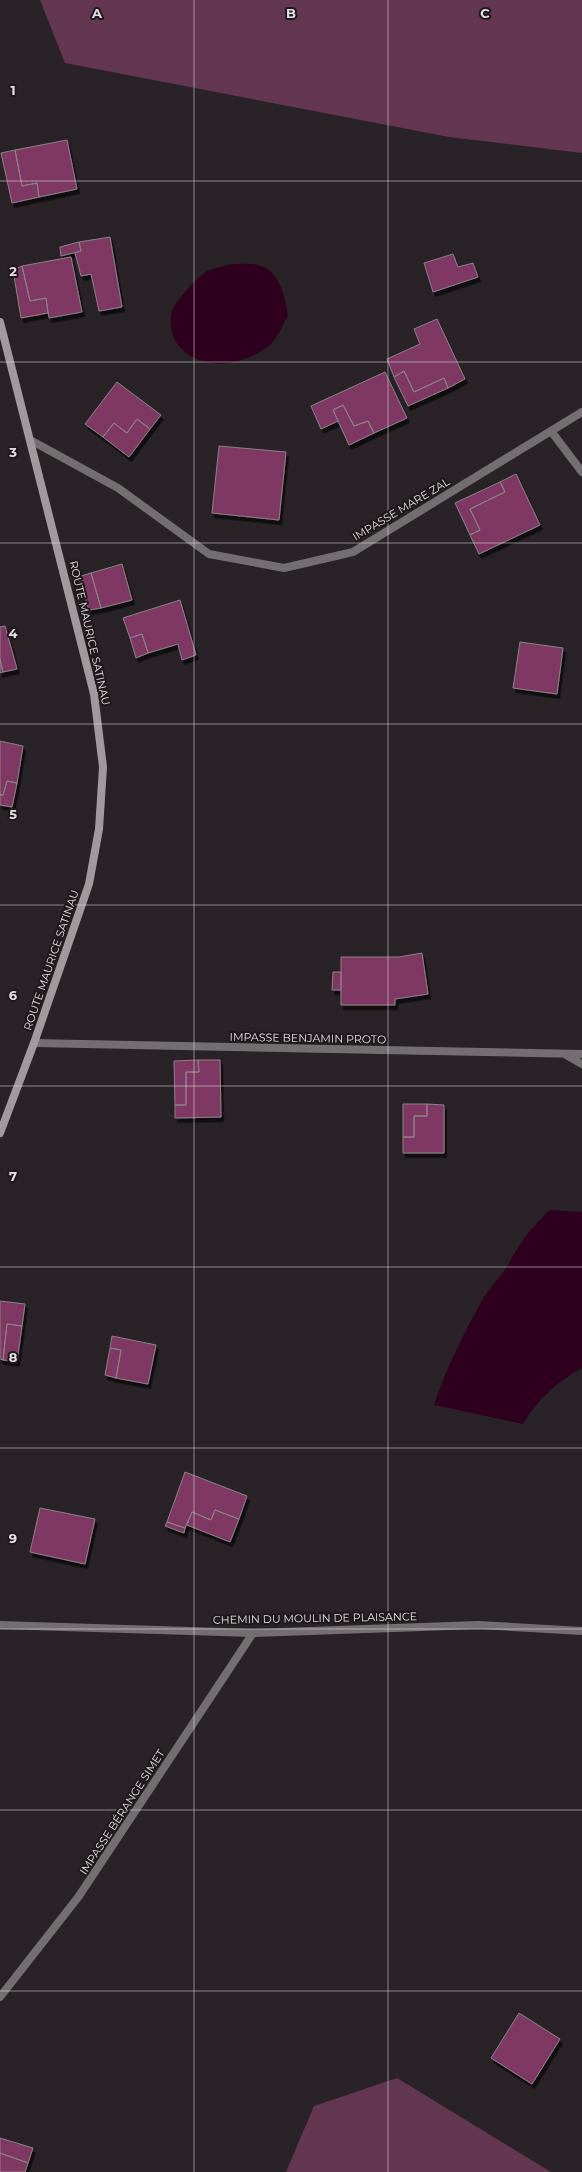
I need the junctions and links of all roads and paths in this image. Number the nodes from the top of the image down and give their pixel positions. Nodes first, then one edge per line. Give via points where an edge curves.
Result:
1 (0, 322) edge
2 (582, 412) edge
3 (551, 431) junction
4 (32, 441) junction
5 (582, 472) edge
6 (34, 1043) junction
7 (566, 1054) junction
8 (582, 1054) edge
9 (582, 1064) edge
10 (0, 1132) edge
11 (0, 1625) edge
12 (582, 1631) edge
13 (253, 1633) junction
14 (0, 1998) edge

1 - 4 main road, ROUTE MAURICE SATINAU
2 - 3 street, IMPASSE MARE ZAL
3 - 4 street, IMPASSE MARE ZAL via 353,552 284,568 209,554 118,488
3 - 5 street
4 - 6 main road, ROUTE MAURICE SATINAU via 94,694 103,767 99,830 88,884
6 - 7 street, IMPASSE BENJAMIN PROTO
6 - 10 main road, ROUTE MAURICE SATINAU
7 - 8 street, IMPASSE BENJAMIN PROTO
7 - 9 street
11 - 13 street, CHEMIN DU MOULIN DE PLAISANCE
12 - 13 street, CHEMIN DU MOULIN DE PLAISANCE via 478,1625
13 - 14 street, IMPASSE BÉRANGE SIMET via 79,1896

